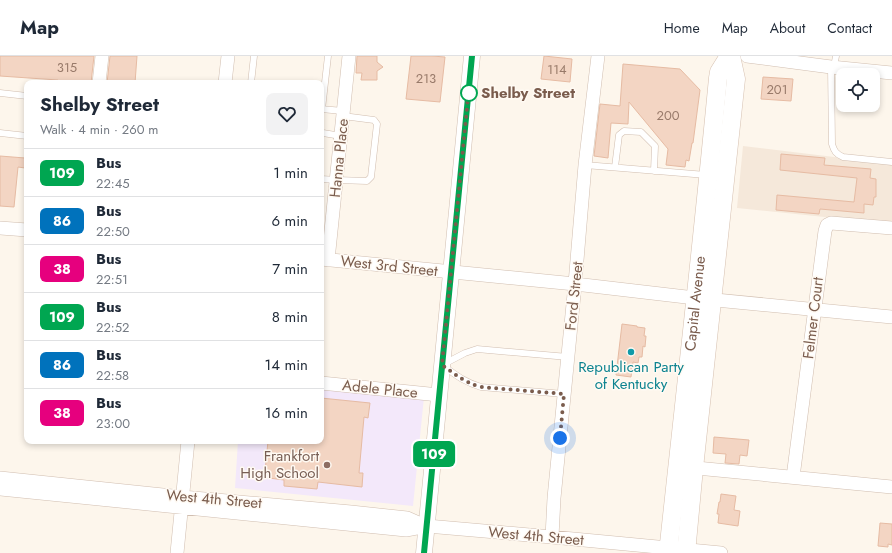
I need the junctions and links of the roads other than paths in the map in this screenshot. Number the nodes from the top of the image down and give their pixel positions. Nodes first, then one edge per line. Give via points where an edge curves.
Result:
1 (102, 56) edge
2 (228, 56) edge
3 (254, 56) edge
4 (328, 56) edge
5 (349, 56) edge
6 (472, 56) edge
7 (598, 56) edge
8 (730, 56) edge
9 (747, 56) edge
10 (834, 63) edge
11 (892, 73) edge
12 (99, 80) edge
13 (225, 80) edge
14 (251, 80) edge
15 (324, 86) edge
16 (0, 93) edge
17 (24, 96) edge
18 (324, 110) edge
19 (344, 114) junction
20 (0, 133) edge
21 (324, 133) edge
22 (24, 136) edge
23 (341, 136) junction
24 (892, 162) edge
25 (585, 165) junction
26 (615, 167) junction
27 (654, 170) junction
28 (717, 176) junction
29 (324, 179) edge
30 (337, 180) junction
31 (0, 228) edge
32 (892, 228) edge
33 (24, 230) edge
34 (325, 259) edge
35 (452, 272) junction
36 (575, 284) junction
37 (704, 299) junction
38 (815, 310) junction
39 (892, 317) edge
40 (568, 357) junction
41 (442, 365) junction
42 (324, 383) edge
43 (564, 394) junction
44 (439, 395) junction
45 (188, 444) edge
46 (676, 466) junction
47 (694, 468) junction
48 (792, 477) junction
49 (0, 478) edge
50 (892, 487) edge
51 (0, 489) edge
52 (182, 502) junction
53 (427, 526) junction
54 (552, 537) junction
55 (668, 551) edge
56 (686, 551) edge
57 (177, 553) edge
58 (424, 553) edge
59 (721, 553) edge

1 - 12 street
2 - 13 street
3 - 14 lane
4 - 15 lane
5 - 19 street, Hanna Place
6 - 35 street
7 - 25 street, Ford Street
8 - 28 main road, Capital Avenue via 718,78
9 - 10 street
10 - 11 street
10 - 24 lane via 834,150 843,157
16 - 17 lane
18 - 19 lane
19 - 23 street, Hanna Place
19 - 30 lane via 374,120 377,124 371,178 367,181
20 - 22 lane
21 - 23 lane
23 - 30 street, Hanna Place
25 - 26 lane
25 - 36 street, Ford Street
26 - 27 lane
26 - 27 lane via 619,135 624,131 641,132 655,146
27 - 28 lane
28 - 37 main road, Capital Avenue
29 - 30 lane
30 - 34 street, Hanna Place
31 - 33 street
32 - 38 street, Felmer Court via 831,223 827,225
34 - 35 street, West 3rd Street
35 - 36 street, West 3rd Street
35 - 41 street
36 - 37 street, West 3rd Street
36 - 40 street, Ford Street
37 - 38 street, West 3rd Street
37 - 46 main road, Capital Avenue
37 - 47 main road, Capital Avenue
38 - 39 street, West 3rd Street
38 - 48 street, Felmer Court
40 - 41 lane via 477,349
40 - 43 street, Ford Street
41 - 43 lane via 463,380 481,387
41 - 44 street
42 - 44 street, Adele Place
43 - 54 street, Ford Street
44 - 53 street
45 - 52 street
46 - 47 street
46 - 55 main road, Capital Avenue
47 - 48 street
47 - 56 main road, Capital Avenue
48 - 50 street
49 - 52 street, West 4th Street
51 - 52 street, West 4th Street
52 - 53 street, West 4th Street via 352,512 407,518
52 - 57 street
53 - 54 street, West 4th Street
53 - 58 street
54 - 55 street, West 4th Street
55 - 56 street, West 4th Street
56 - 59 street, West 4th Street

